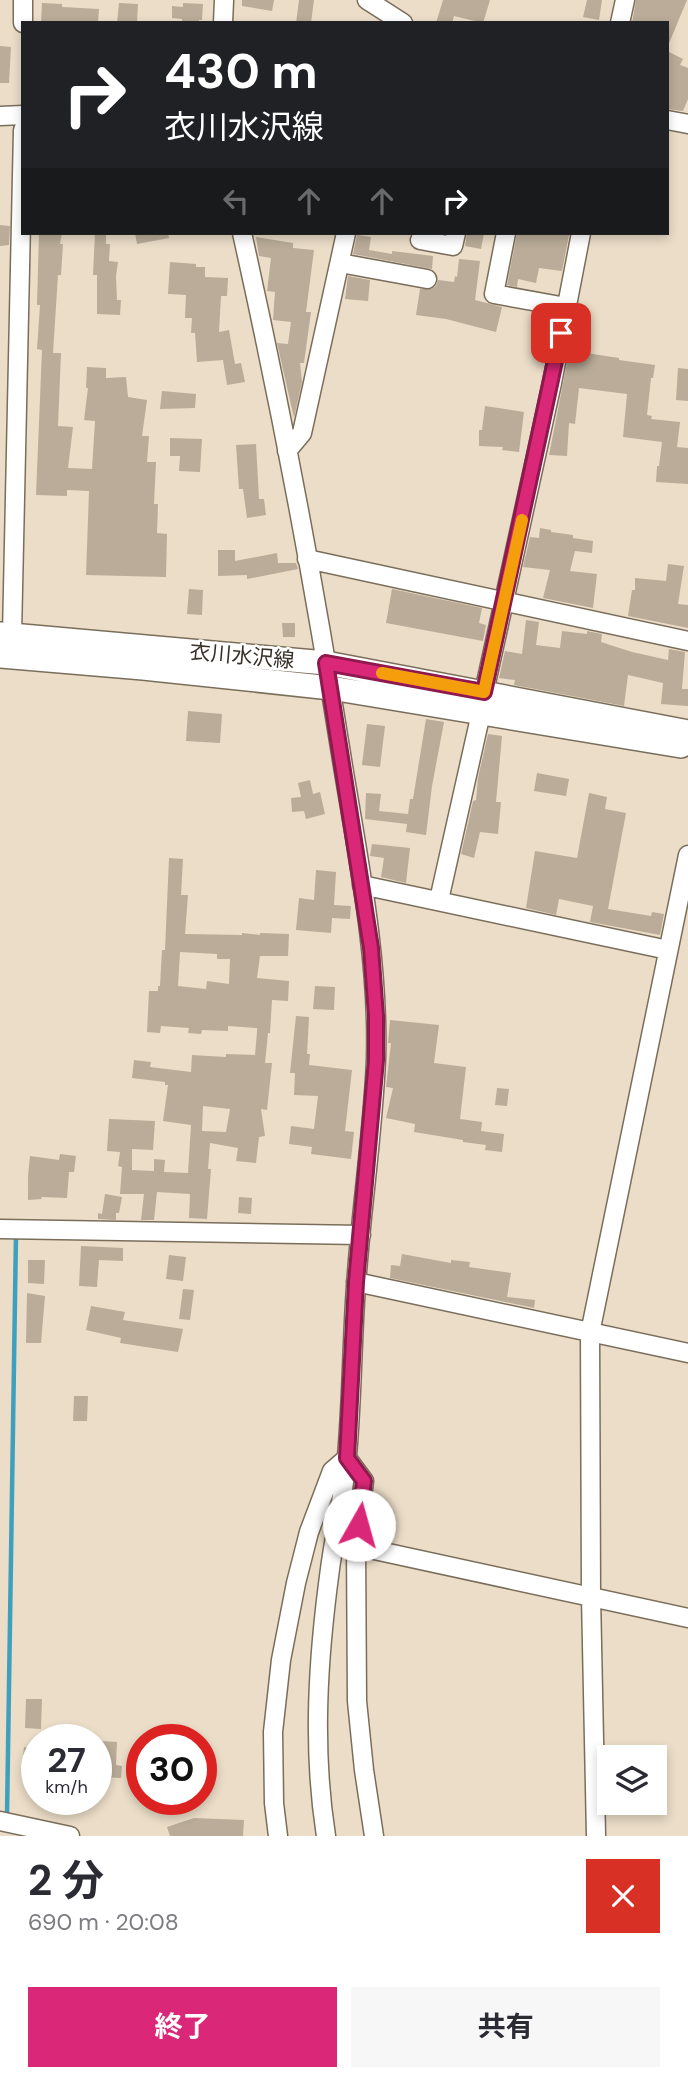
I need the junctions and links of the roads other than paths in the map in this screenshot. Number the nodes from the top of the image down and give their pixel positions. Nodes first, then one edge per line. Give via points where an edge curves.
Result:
1 (23, 0) edge
2 (224, 0) edge
3 (367, 0) edge
4 (625, 0) edge
5 (393, 20) edge
6 (23, 21) edge
7 (223, 21) edge
8 (621, 21) edge
9 (0, 116) edge
10 (21, 116) edge
11 (669, 120) edge
12 (688, 124) edge
13 (21, 189) edge
14 (242, 235) edge
15 (346, 235) edge
16 (456, 235) edge
17 (506, 235) edge
18 (581, 235) edge
19 (420, 240) dead end
20 (340, 262) junction
21 (427, 279) dead end
22 (566, 307) junction
23 (287, 451) junction
24 (307, 559) junction
25 (505, 602) junction
26 (6, 634) edge
27 (688, 640) edge
28 (0, 656) edge
29 (326, 663) junction
30 (331, 688) junction
31 (483, 703) junction
32 (688, 732) edge
33 (688, 747) edge
34 (688, 855) edge
35 (362, 885) junction
36 (439, 900) junction
37 (668, 950) junction
38 (0, 1229) edge
39 (361, 1235) junction
40 (356, 1282) junction
41 (590, 1333) junction
42 (688, 1353) edge
43 (347, 1458) junction
44 (356, 1546) junction
45 (592, 1596) junction
46 (688, 1618) edge
47 (0, 1821) edge
48 (71, 1836) edge
49 (278, 1836) edge
50 (326, 1836) edge
51 (374, 1836) edge
52 (596, 1836) edge

1 - 6 street
2 - 7 street
3 - 5 street
4 - 8 street
9 - 10 street
11 - 12 street
13 - 26 street
14 - 23 street
15 - 20 street
16 - 19 street via 453,246
17 - 22 street via 494,294
18 - 22 street
20 - 21 street
20 - 23 street via 302,433
22 - 25 street
23 - 24 street
24 - 25 street
24 - 29 street
25 - 27 street
25 - 31 street
26 - 29 main road, 衣川水沢線
28 - 30 main road, 衣川水沢線
29 - 30 street
29 - 31 main road, 衣川水沢線
30 - 31 main road, 衣川水沢線
30 - 35 street
31 - 32 main road, 衣川水沢線
31 - 33 main road, 衣川水沢線
31 - 36 street
34 - 37 street
35 - 36 street
35 - 39 street via 371,948 376,1060
36 - 37 street
37 - 41 street
38 - 39 street
39 - 40 street
40 - 41 street
40 - 43 street
41 - 42 street
41 - 45 street
43 - 44 street via 364,1481
43 - 49 street via 332,1471 309,1532 281,1661 273,1732
43 - 50 street via 320,1674 317,1746
44 - 45 street
44 - 51 street via 358,1701
45 - 46 street
45 - 52 street
47 - 48 street

